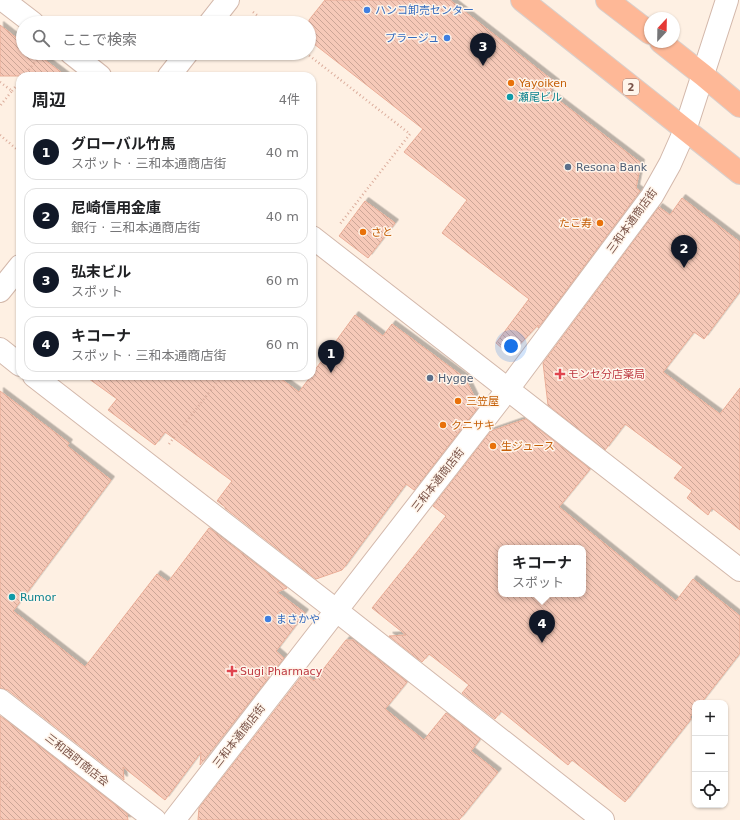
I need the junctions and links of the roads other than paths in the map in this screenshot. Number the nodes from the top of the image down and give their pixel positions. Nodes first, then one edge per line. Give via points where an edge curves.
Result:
1 (3, 0) edge
2 (228, 0) edge
3 (522, 0) edge
4 (607, 0) edge
5 (727, 0) edge
6 (24, 16) edge
7 (215, 16) edge
8 (644, 28) edge
9 (669, 48) edge
10 (80, 60) edge
11 (182, 60) edge
12 (95, 72) edge
13 (173, 72) edge
14 (703, 75) junction
15 (740, 106) edge
16 (685, 130) junction
17 (740, 173) edge
18 (318, 241) edge
19 (16, 271) edge
20 (0, 291) edge
21 (0, 349) edge
22 (16, 362) edge
23 (39, 380) edge
24 (508, 389) junction
25 (740, 570) edge
26 (337, 611) junction
27 (0, 700) edge
28 (155, 820) edge
29 (174, 820) edge
30 (603, 820) edge

1 - 6 street
2 - 7 street
3 - 16 highway, 2
4 - 8 highway
5 - 14 street, 三和本通商店街
9 - 14 highway
10 - 12 street
11 - 13 street
14 - 15 highway
14 - 16 street, 三和本通商店街
16 - 17 highway, 2
16 - 24 street, 三和本通商店街 via 652,196
18 - 24 street
19 - 20 street
21 - 22 street
23 - 26 street
24 - 25 street
24 - 26 street, 三和本通商店街
26 - 29 street, 三和本通商店街
26 - 30 street
27 - 28 street, 三和西町商店会

